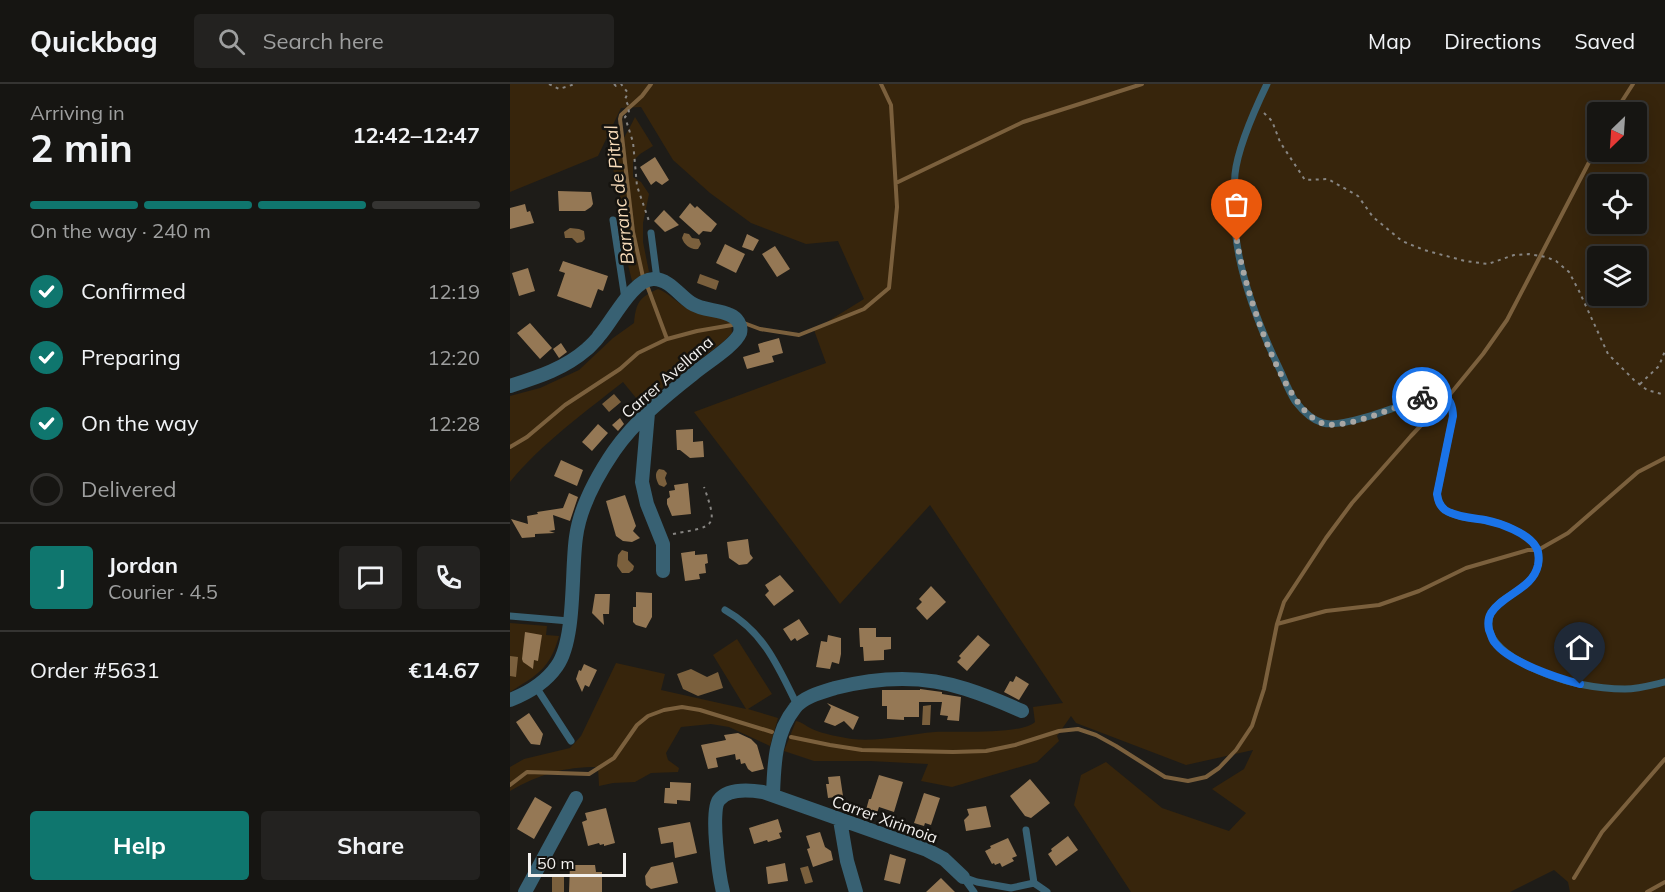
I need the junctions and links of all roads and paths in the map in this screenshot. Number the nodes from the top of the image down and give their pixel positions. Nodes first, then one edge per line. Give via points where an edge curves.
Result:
1 (549, 84) edge
2 (575, 84) edge
3 (614, 84) edge
4 (1267, 84) edge
5 (1257, 105) junction
6 (613, 220) dead end
7 (651, 233) joint
8 (657, 279) junction
9 (625, 299) junction
10 (1665, 351) edge
11 (1640, 384) junction
12 (510, 386) edge
13 (1665, 395) edge
14 (648, 414) junction
15 (704, 487) dead end
16 (660, 537) junction
17 (663, 571) dead end
18 (725, 610) dead end
19 (510, 616) edge
20 (569, 621) junction
21 (1665, 682) edge
22 (536, 687) junction
23 (510, 700) edge
24 (797, 705) junction
25 (1022, 711) dead end
26 (571, 741) dead end
27 (773, 795) junction
28 (576, 798) dead end
29 (840, 820) junction
30 (1026, 830) dead end
31 (963, 877) junction
32 (1034, 883) junction
33 (525, 892) edge
34 (723, 892) edge
35 (856, 892) edge
36 (974, 892) edge
37 (1047, 892) edge

1 - 2 path via 559,88
3 - 7 path via 621,84 628,93 627,130 633,142 637,186
4 - 5 lane
5 - 11 path via 1272,121 1280,142 1305,180 1329,179 1358,196 1373,217 1402,241 1424,250 1488,264 1529,254 1556,261 1569,272 1608,354
5 - 21 lane via 1235,171 1239,254 1250,298 1294,399 1311,418 1335,425 1432,394 1447,398 1453,416 1437,494 1439,503 1465,517 1488,520 1520,532 1538,550 1536,573 1490,614 1488,625 1494,643 1531,667 1580,684 1626,689
6 - 9 lane
7 - 8 lane
8 - 9 street via 650,279
8 - 14 street, Carrer Avellana via 699,307 734,317 740,328 735,339 716,357
9 - 12 street via 599,336 574,359 543,376
10 - 11 path via 1659,366
11 - 13 path
14 - 16 street via 642,482 646,504
14 - 20 street, Carrer Avellana via 609,459 581,514
15 - 16 path via 713,511 709,525
16 - 17 street
18 - 24 lane via 746,624 765,646
19 - 20 lane
20 - 22 street, Carrer Avellana via 561,658
22 - 23 street, Carrer Avellana
22 - 26 lane
24 - 25 street via 844,686 909,678 966,688
24 - 27 street via 775,751
27 - 29 street, Carrer Xirimoia
27 - 34 street, Carrer Xirimoia via 729,793 715,806
28 - 33 street
29 - 31 street, Carrer Xirimoia via 927,850
29 - 35 street
30 - 32 lane
31 - 32 lane via 1011,888
31 - 36 lane, Carrer Xirimoia
32 - 37 lane

